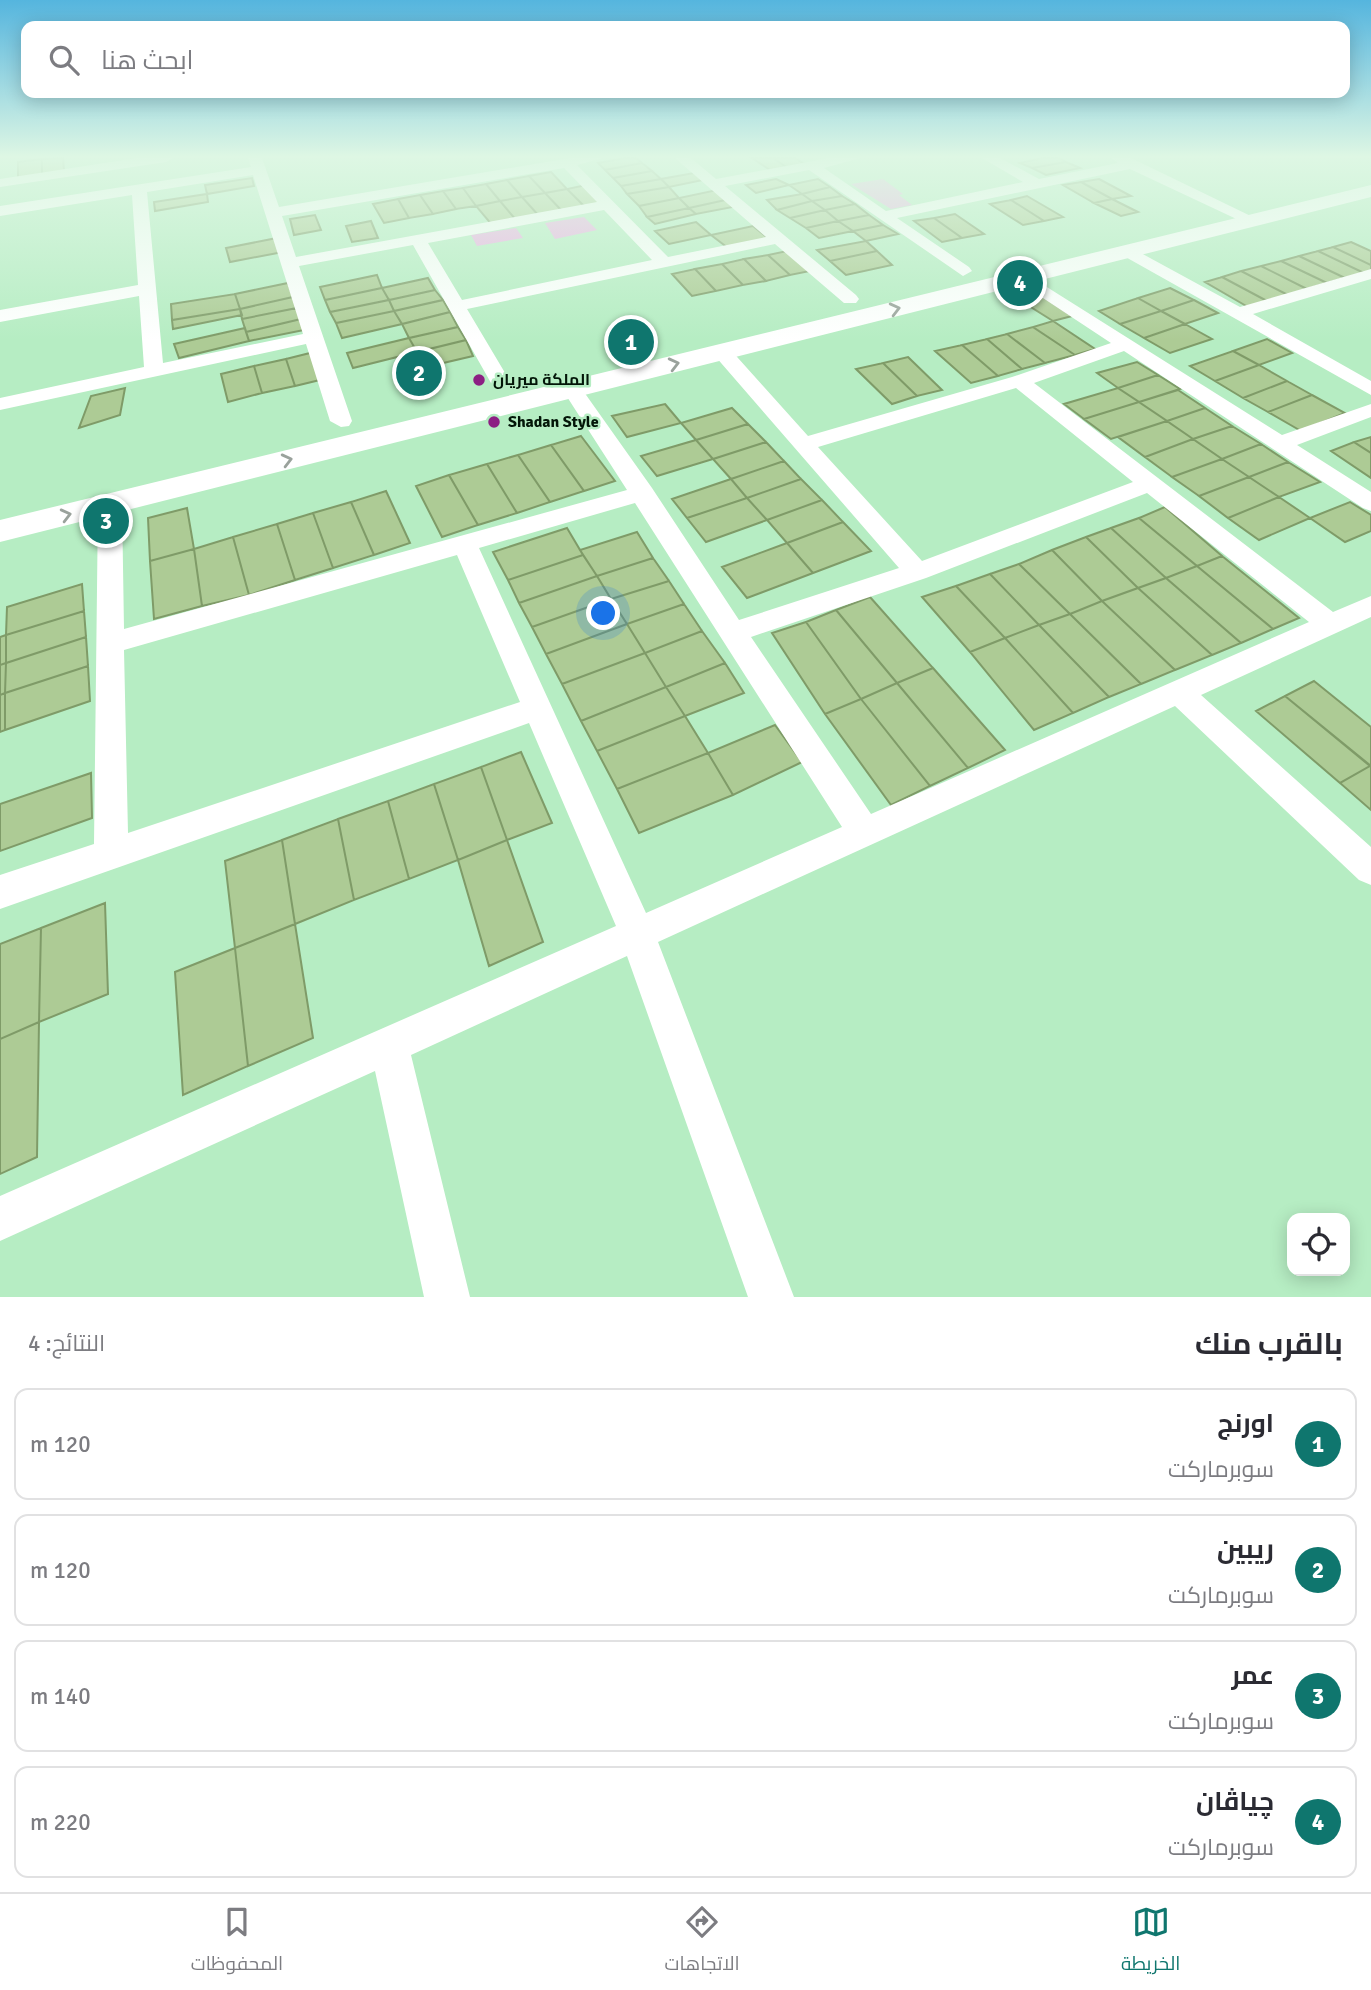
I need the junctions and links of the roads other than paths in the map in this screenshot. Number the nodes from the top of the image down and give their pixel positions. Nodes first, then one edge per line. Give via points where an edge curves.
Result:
1 (142, 219) edge
2 (275, 219) edge
3 (534, 219) edge
4 (620, 219) edge
5 (754, 219) edge
6 (887, 219) edge
7 (1181, 219) edge
8 (1248, 219) edge
9 (1257, 219) edge
10 (1251, 220) junction
11 (778, 239) junction
12 (418, 240) junction
13 (1128, 251) junction
14 (290, 263) junction
15 (664, 263) junction
16 (963, 271) junction
17 (1371, 274) edge
18 (1023, 277) junction
19 (148, 289) junction
20 (850, 299) junction
21 (457, 306) junction
22 (1238, 313) junction
23 (0, 316) edge
24 (314, 337) junction
25 (1127, 344) junction
26 (722, 352) junction
27 (634, 362) junction
28 (154, 371) junction
29 (1019, 381) junction
30 (501, 383) junction
31 (572, 389) junction
32 (1371, 389) edge
33 (0, 404) edge
34 (1371, 410) edge
35 (341, 421) junction
36 (804, 444) junction
37 (1280, 444) junction
38 (236, 446) dead end
39 (1150, 484) junction
40 (644, 493) junction
41 (1371, 503) edge
42 (110, 504) junction
43 (0, 531) edge
44 (466, 546) junction
45 (917, 572) junction
46 (1371, 606) edge
47 (1330, 624) junction
48 (734, 632) junction
49 (110, 644) junction
50 (1179, 692) junction
51 (537, 708) junction
52 (865, 833) junction
53 (111, 855) junction
54 (1371, 869) edge
55 (0, 892) edge
56 (637, 934) junction
57 (389, 1046) junction
58 (0, 1219) edge
59 (447, 1297) edge
60 (771, 1297) edge

1 - 19 street
2 - 14 street
3 - 12 street
4 - 15 street
5 - 11 street
6 - 16 street
7 - 16 street
8 - 10 street
9 - 10 street
10 - 13 street
11 - 15 street
11 - 20 street
12 - 14 street
12 - 21 street
13 - 18 street
13 - 22 street
14 - 24 street
15 - 21 street
16 - 20 street
17 - 22 street
18 - 25 street
26 -> 18 street
19 - 23 street
19 - 28 street
20 - 27 street
21 - 30 street
22 - 32 street
24 - 28 street
24 - 35 street
25 - 29 street
25 - 37 street
27 -> 26 street
26 - 36 street
27 - 30 street
27 - 31 street
28 - 33 street
29 - 36 street
29 - 39 street
30 - 35 street
31 - 40 street
42 -> 31 street
34 - 37 street
35 - 38 street
36 - 45 street
37 - 41 street
39 - 45 street
39 - 47 street
40 - 44 street
40 - 48 street
43 -> 42 street
42 - 49 street
44 - 49 street
44 - 51 street
45 - 48 street
46 - 47 street
47 - 50 street
48 - 52 street
49 - 53 street
50 - 52 street
50 - 54 street
51 - 53 street
51 - 56 street
52 - 56 street
53 - 55 street
56 - 57 street
56 - 60 street
57 - 58 street
57 - 59 street

